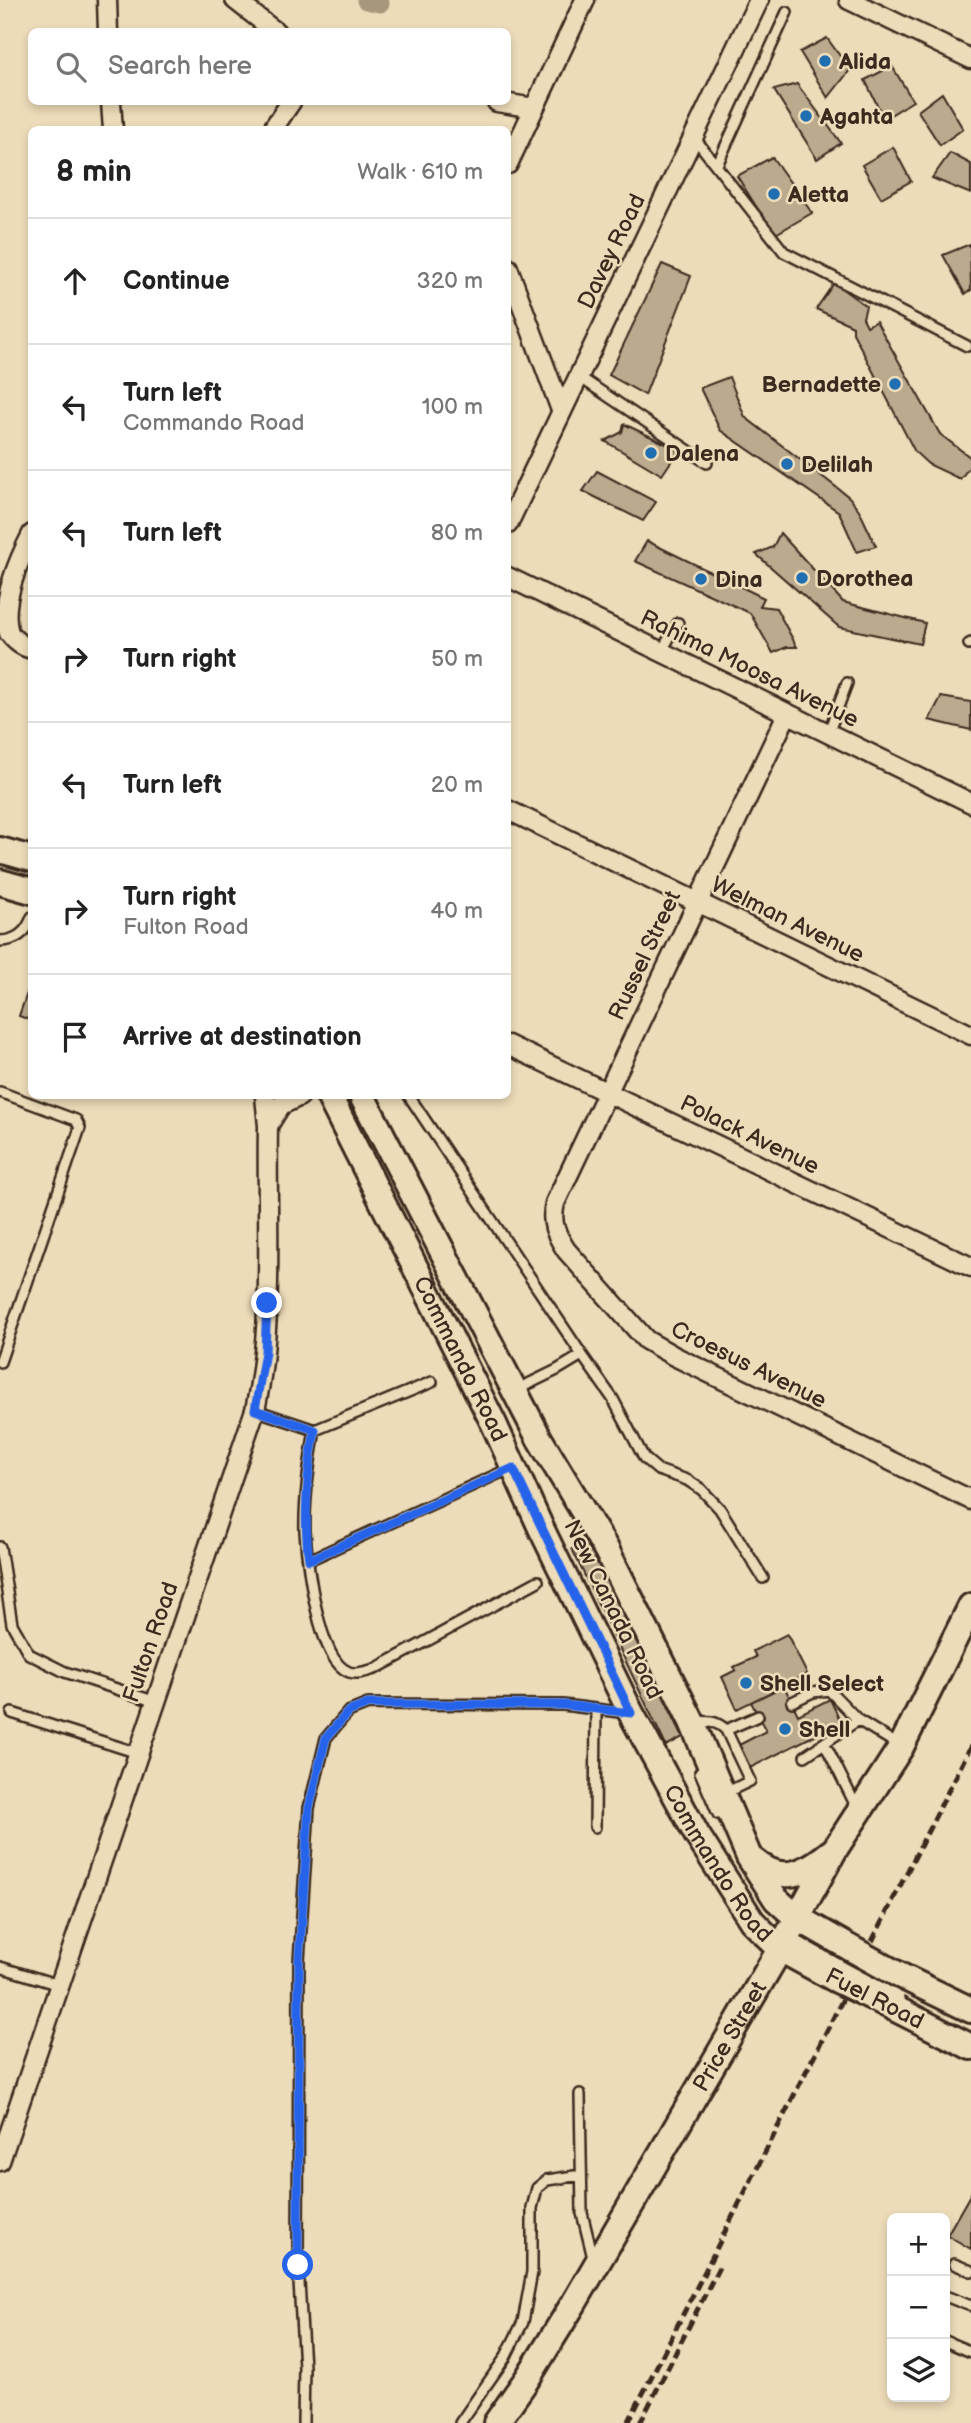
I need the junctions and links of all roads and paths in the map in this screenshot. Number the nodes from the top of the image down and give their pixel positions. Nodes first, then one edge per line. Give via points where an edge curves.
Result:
1 (107, 0) edge
2 (235, 0) edge
3 (585, 0) edge
4 (849, 0) edge
5 (755, 1) edge
6 (786, 12) dead end
7 (108, 28) edge
8 (271, 28) edge
9 (971, 59) edge
10 (511, 104) edge
11 (111, 105) edge
12 (289, 105) edge
13 (534, 108) junction
14 (113, 126) edge
15 (275, 126) edge
16 (693, 136) junction
17 (511, 158) edge
18 (717, 165) junction
19 (511, 276) edge
20 (967, 346) dead end
21 (577, 376) junction
22 (561, 410) junction
23 (707, 463) dead end
24 (511, 518) edge
25 (28, 542) edge
26 (511, 578) edge
27 (678, 624) dead end
28 (28, 647) edge
29 (661, 652) junction
30 (847, 683) dead end
31 (787, 714) junction
32 (828, 734) junction
33 (971, 803) edge
34 (511, 811) edge
35 (0, 850) edge
36 (28, 858) edge
37 (0, 861) edge
38 (28, 868) edge
39 (0, 873) edge
40 (28, 880) edge
41 (0, 882) edge
42 (28, 890) edge
43 (696, 902) junction
44 (28, 926) edge
45 (0, 941) edge
46 (971, 1035) edge
47 (511, 1046) edge
48 (0, 1092) edge
49 (607, 1092) junction
50 (265, 1099) edge
51 (294, 1099) edge
52 (336, 1099) edge
53 (337, 1099) edge
54 (337, 1099) edge
55 (364, 1099) edge
56 (411, 1099) edge
57 (268, 1126) junction
58 (551, 1218) joint
59 (971, 1268) edge
60 (582, 1355) junction
61 (0, 1362) edge
62 (432, 1382) dead end
63 (514, 1391) junction
64 (255, 1410) junction
65 (315, 1430) junction
66 (513, 1468) junction
67 (971, 1500) edge
68 (0, 1547) edge
69 (309, 1560) junction
70 (763, 1578) dead end
71 (538, 1581) dead end
72 (971, 1606) edge
73 (623, 1673) dead end
74 (659, 1678) dead end
75 (156, 1702) junction
76 (792, 1702) dead end
77 (596, 1709) junction
78 (12, 1713) dead end
79 (758, 1716) dead end
80 (640, 1718) junction
81 (858, 1720) junction
82 (692, 1722) junction
83 (726, 1730) junction
84 (825, 1744) junction
85 (901, 1747) junction
86 (138, 1754) junction
87 (806, 1756) dead end
88 (698, 1767) dead end
89 (722, 1795) junction
90 (694, 1807) dead end
91 (859, 1812) junction
92 (722, 1823) dead end
93 (595, 1827) dead end
94 (713, 1841) dead end
95 (835, 1849) junction
96 (743, 1860) junction
97 (771, 1909) dead end
98 (765, 1919) dead end
99 (787, 1931) junction
100 (843, 1963) junction
101 (0, 1967) edge
102 (60, 1985) junction
103 (901, 1994) junction
104 (965, 2013) edge
105 (971, 2047) edge
106 (580, 2094) dead end
107 (0, 2161) edge
108 (581, 2175) junction
109 (954, 2264) dead end
110 (595, 2267) junction
111 (971, 2271) edge
112 (950, 2298) edge
113 (971, 2306) edge
114 (950, 2343) edge
115 (971, 2352) edge
116 (303, 2423) edge
117 (460, 2423) edge
118 (496, 2423) edge

1 - 7 street
2 - 8 street
3 - 13 street
4 - 9 street
5 - 16 street, Davey Road
6 - 18 lane
10 - 13 street
11 - 14 street
12 - 15 street
13 - 17 street
16 - 18 lane
16 - 21 street, Davey Road
18 - 20 lane via 785,252
19 - 22 street
21 - 22 street, Davey Road
21 - 23 lane
22 - 24 street, Davey Road
25 - 28 street via 2,606 6,628
26 - 29 street, Rahima Moosa Avenue
27 - 29 lane
29 - 31 street, Rahima Moosa Avenue
30 - 32 lane
31 - 32 street, Rahima Moosa Avenue
31 - 43 street, Russel Street
32 - 33 street, Rahima Moosa Avenue
34 - 43 street, Welman Avenue
35 - 36 main road
37 - 38 lane
39 - 40 lane
41 - 42 main road
43 - 46 street, Welman Avenue
43 - 49 street, Russel Street
44 - 45 lane via 21,935
47 - 49 street, Polack Avenue
48 - 61 lane via 76,1120 80,1128
49 - 58 street, Russel Street
49 - 59 street, Polack Avenue
50 - 57 street, Fulton Road
51 - 57 street via 281,1105
52 - 66 main road, Commando Road
53 - 73 lane, New Canada Road via 519,1456
54 - 74 lane, New Canada Road via 538,1457 597,1552
55 - 63 main road, Commando Road
56 - 60 lane
57 - 64 street, Fulton Road via 266,1331
58 - 67 street, Croesus Avenue via 566,1250 646,1340
60 - 63 lane
60 - 70 lane via 613,1399 644,1458 658,1470 701,1489 720,1509
62 - 65 lane
63 - 82 main road, Commando Road via 606,1549
64 - 65 lane
64 - 75 street, Fulton Road
65 - 69 lane via 307,1479
66 - 69 lane
66 - 80 main road, Commando Road
68 - 75 lane via 12,1624 29,1654 65,1672
69 - 71 lane via 326,1642 339,1666 349,1672 375,1669
72 - 85 main road, Price Street
75 - 86 street, Fulton Road
76 - 81 lane via 829,1690
77 - 80 lane
77 - 93 lane
77 - 116 lane via 368,1704 348,1712 326,1738 309,1808 299,1961 298,2265
78 - 86 lane
79 - 83 lane
80 - 90 lane, New Canada Road
80 - 99 main road, Commando Road via 697,1835 752,1921
81 - 84 lane
81 - 85 lane
82 - 83 lane via 710,1721
82 - 89 main road, Commando Road
83 - 89 lane via 750,1780
84 - 87 lane
84 - 91 lane
85 - 91 main road, Price Street
86 - 102 street, Fulton Road
88 - 92 lane
89 - 96 main road, Commando Road
91 - 95 main road, Price Street
94 - 98 lane
95 - 96 main road via 795,1874 777,1874
95 - 99 main road, Price Street
96 - 99 main road, Commando Road via 776,1899
97 - 99 lane
99 - 100 main road, Fuel Road
99 - 100 main road, Fuel Road
99 - 110 main road, Price Street
100 - 103 main road, Fuel Road, bridge
100 - 103 main road, Fuel Road, bridge
101 - 102 lane
102 - 107 street, Fulton Road
103 - 104 main road, Fuel Road
103 - 105 main road, Fuel Road
106 - 108 lane
108 - 110 lane via 583,2225
108 - 117 lane via 547,2180 537,2188 532,2208 532,2272 523,2322 505,2358
109 - 111 lane
110 - 118 main road, Price Street
112 - 113 lane
114 - 115 lane

